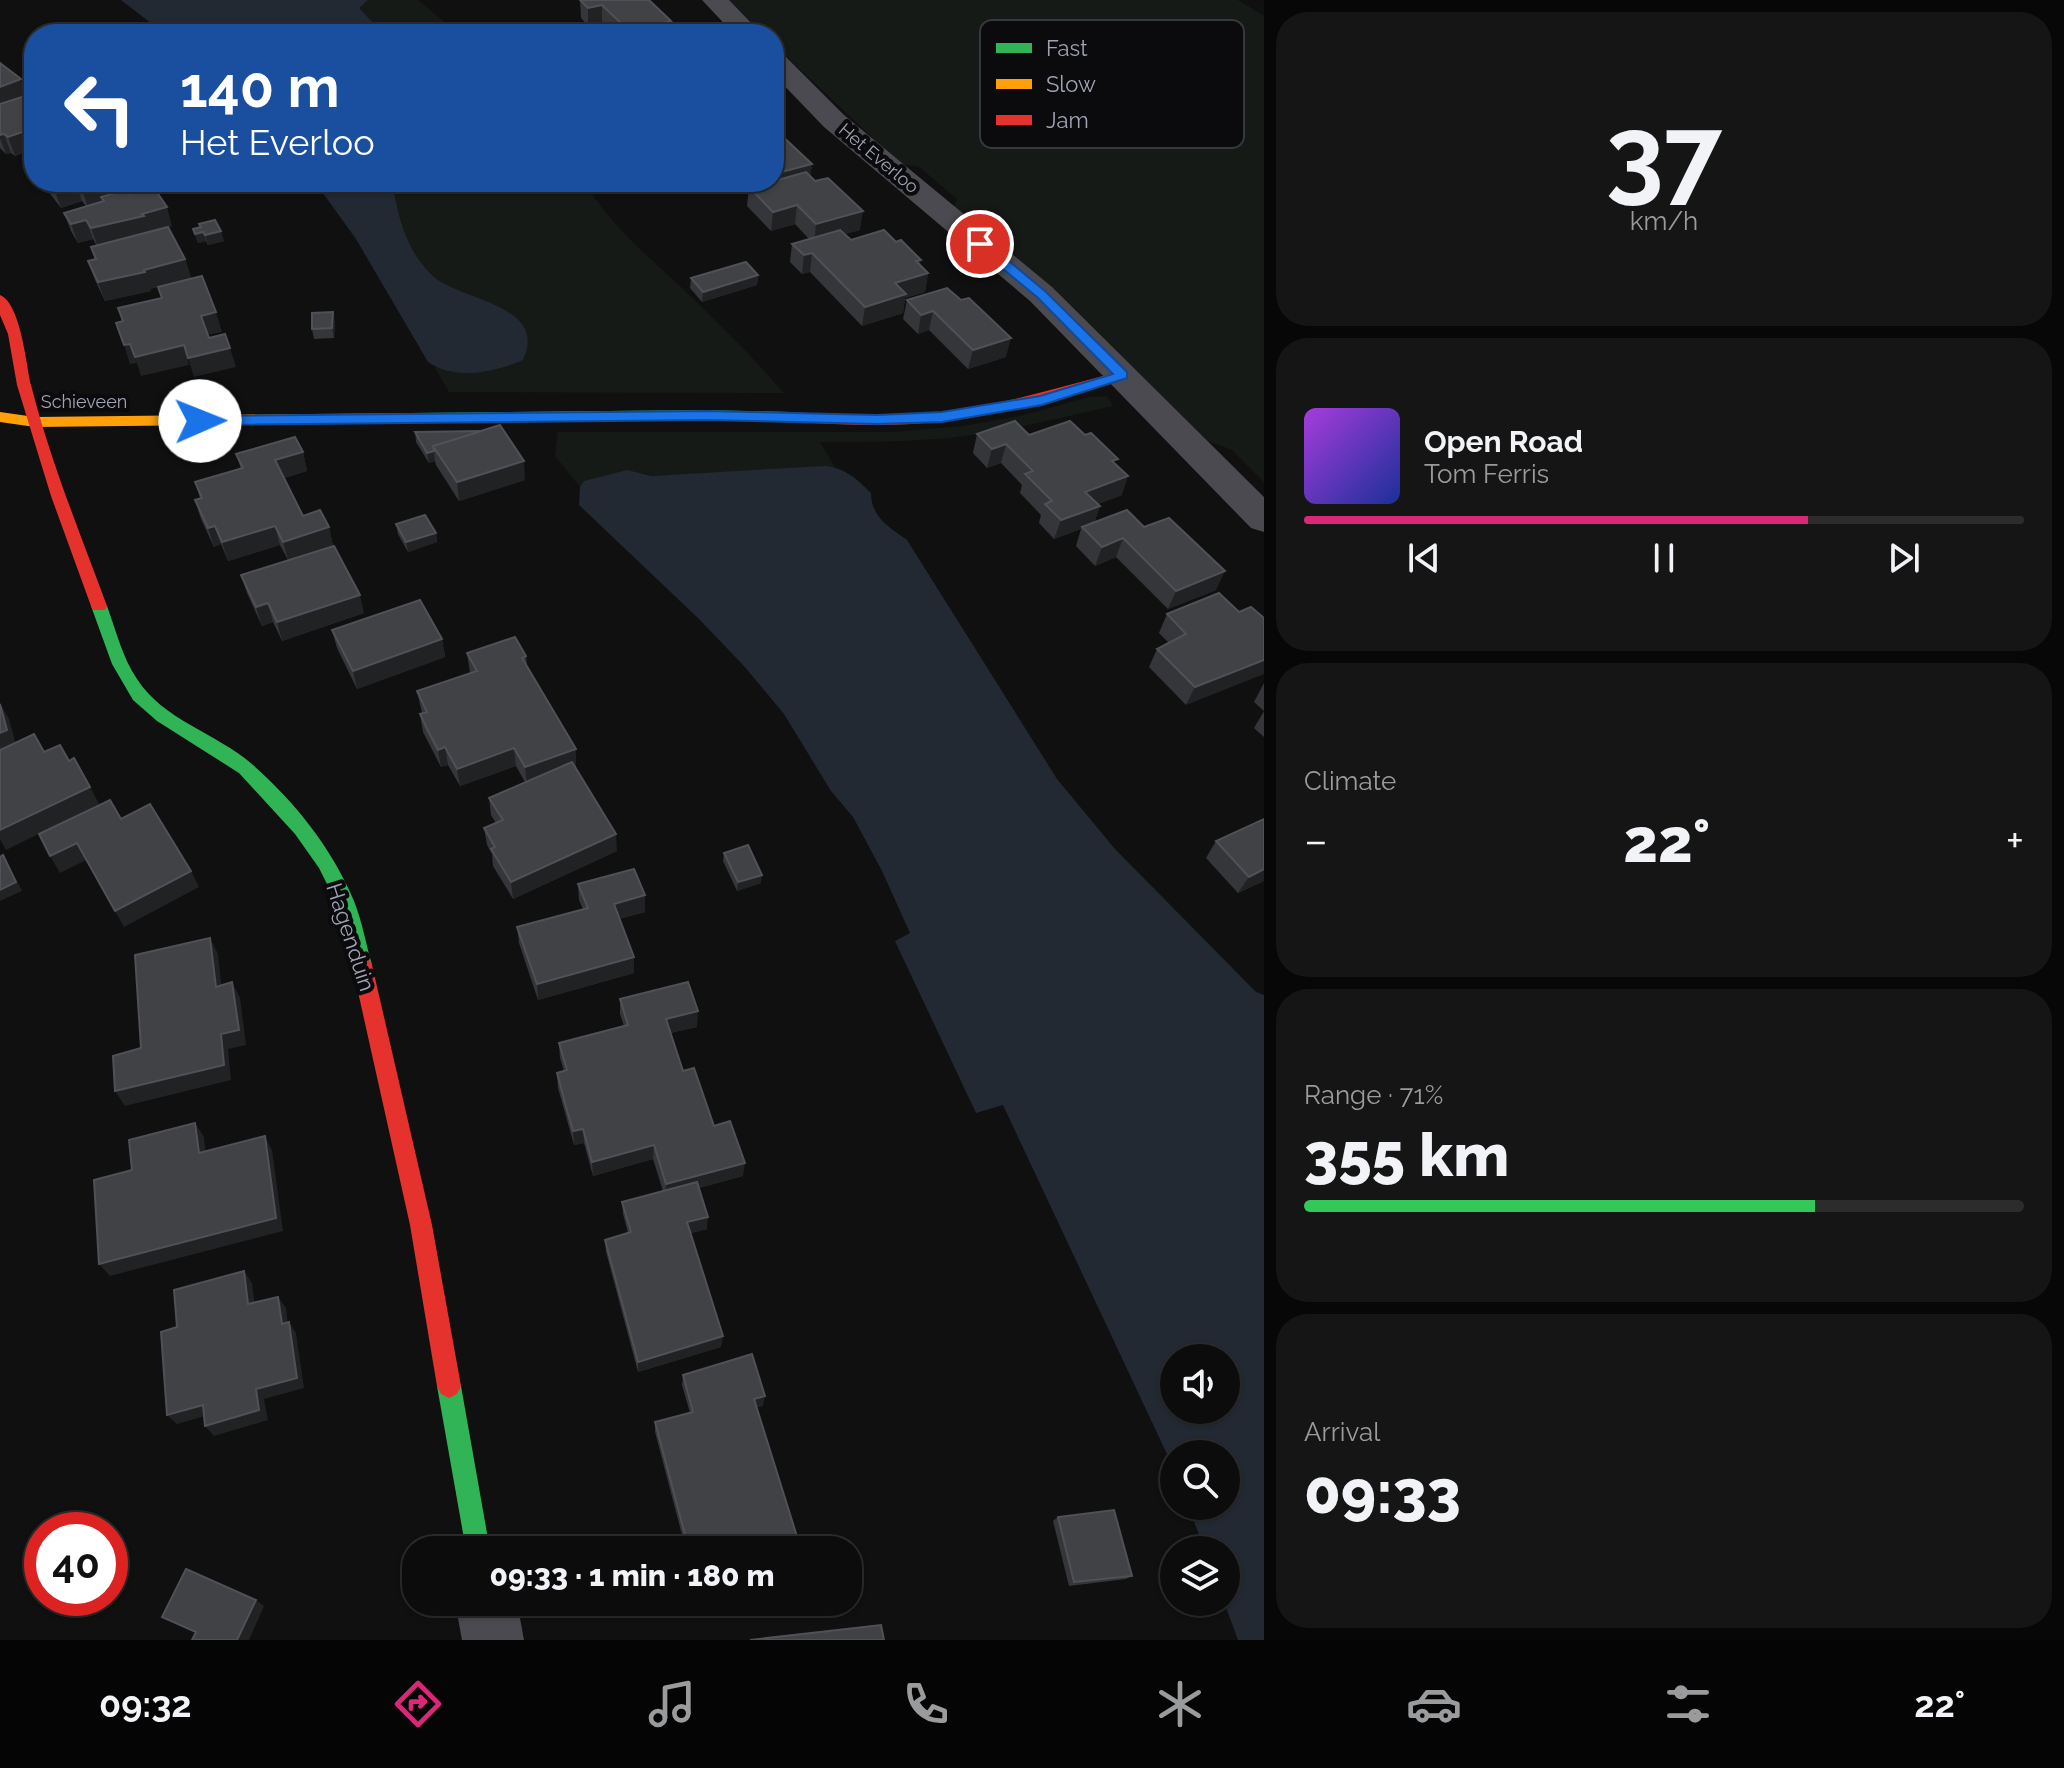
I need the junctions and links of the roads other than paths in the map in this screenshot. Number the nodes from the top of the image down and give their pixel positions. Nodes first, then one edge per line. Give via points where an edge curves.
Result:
1 (715, 0) edge
2 (739, 24) edge
3 (784, 70) edge
4 (0, 299) edge
5 (1122, 375) junction
6 (0, 417) edge
7 (35, 422) junction
8 (1264, 519) edge
9 (476, 1536) edge
10 (489, 1616) edge
11 (493, 1640) edge

1 - 2 street
3 - 5 street, Het Everloo via 834,121 1041,294
4 - 7 street, Hagenduin via 15,334
5 - 7 street, Schieveen via 1042,400 942,417
5 - 8 street, Het Everloo
6 - 7 street, Schieveen
7 - 9 street, Hagenduin via 121,666 139,696 264,784 305,832 344,901 418,1210
10 - 11 street

